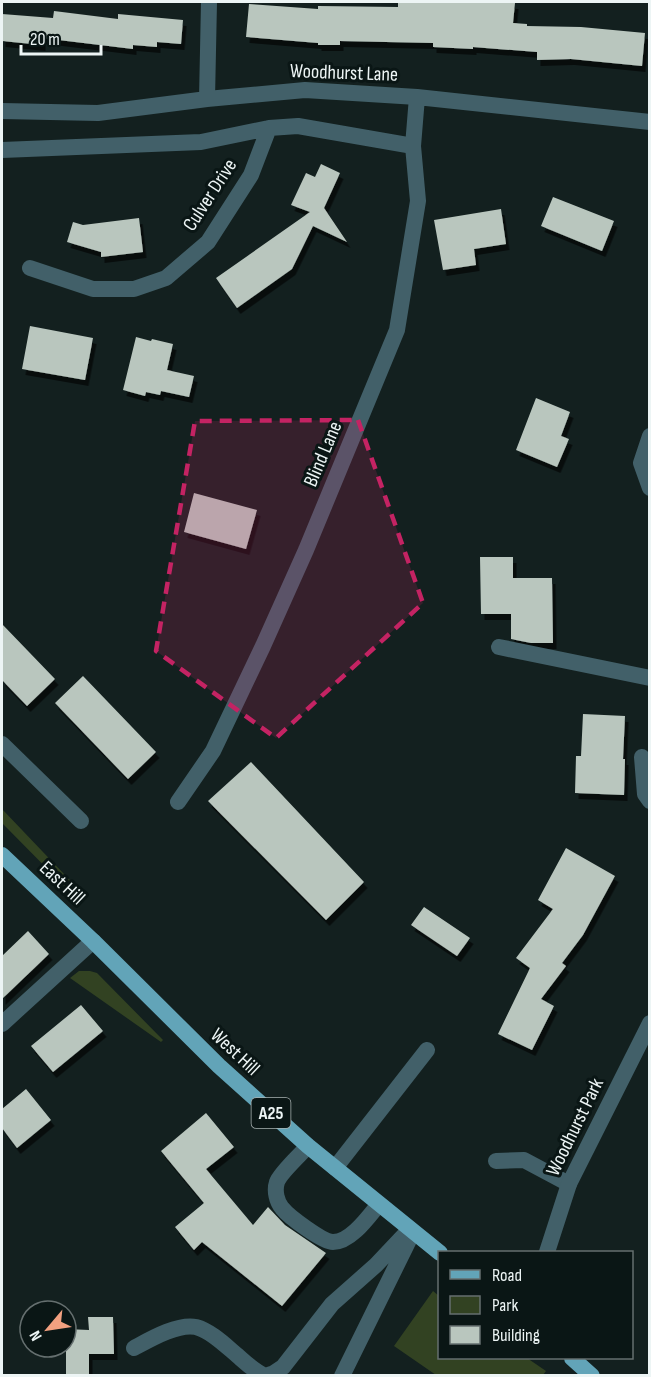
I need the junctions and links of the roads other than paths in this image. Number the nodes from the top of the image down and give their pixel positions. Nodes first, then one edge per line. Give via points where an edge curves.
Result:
1 (209, 2) edge
2 (417, 97) junction
3 (207, 99) junction
4 (2, 111) edge
5 (650, 122) edge
6 (269, 128) junction
7 (413, 146) junction
8 (2, 150) edge
9 (30, 268) dead end
10 (650, 436) edge
11 (650, 488) edge
12 (499, 647) dead end
13 (650, 678) edge
14 (2, 744) edge
15 (642, 757) dead end
16 (650, 801) edge
17 (178, 802) dead end
18 (81, 821) dead end
19 (2, 855) edge
20 (93, 941) junction
21 (650, 1023) edge
22 (2, 1024) edge
23 (427, 1050) dead end
24 (308, 1146) junction
25 (496, 1161) dead end
26 (335, 1168) junction
27 (569, 1184) junction
28 (379, 1204) junction
29 (412, 1230) junction
30 (439, 1251) edge
31 (547, 1251) edge
32 (134, 1348) dead end
33 (573, 1359) edge
34 (265, 1376) edge
35 (342, 1376) edge
36 (592, 1376) edge

1 - 3 street
2 - 3 street, Woodhurst Lane via 305,90
2 - 5 street, Woodhurst Lane
2 - 7 street, Blind Lane
3 - 4 street, Woodhurst Lane via 98,113
6 - 7 street via 298,126
6 - 8 street via 201,142
6 - 9 street, Culver Drive via 251,175 208,242 166,278 134,289 93,289
7 - 17 street, Blind Lane via 418,201 397,330 263,646 213,751
10 - 11 street via 641,463
12 - 13 street
14 - 18 street
15 - 16 street via 645,794
19 - 20 main road, East Hill / A25
20 - 22 street
20 - 24 main road, West Hill / A25 via 219,1066
21 - 27 street, Woodhurst Park
23 - 26 street
24 - 26 main road, West Hill / A25
24 - 28 street via 278,1181 276,1195 282,1208 316,1235 332,1242 345,1239
25 - 27 street via 524,1160
26 - 28 main road, West Hill / A25
27 - 31 street, Woodhurst Park
28 - 29 main road, West Hill / A25
29 - 30 main road, West Hill / A25
29 - 34 street via 332,1304 283,1367
29 - 35 street
32 - 34 street via 173,1330 196,1327
33 - 36 main road

